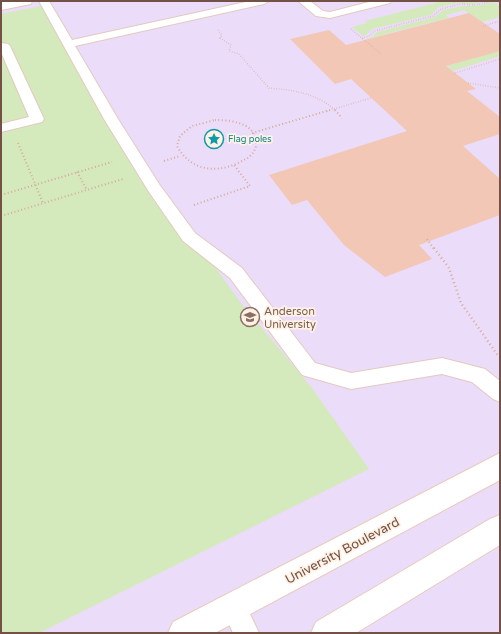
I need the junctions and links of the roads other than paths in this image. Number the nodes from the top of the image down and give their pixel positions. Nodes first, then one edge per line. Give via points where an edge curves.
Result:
1 (26, 1) edge
2 (44, 1) edge
3 (264, 1) edge
4 (303, 1) edge
5 (386, 1) edge
6 (1, 6) edge
7 (69, 44) junction
8 (1, 47) edge
9 (1, 128) edge
10 (500, 393) edge
11 (500, 466) edge
12 (500, 530) edge
13 (234, 608) junction
14 (184, 633) edge
15 (246, 633) edge
16 (327, 633) edge

1 - 6 main road
2 - 7 lane
3 - 7 lane
4 - 5 lane via 320,14 330,15
7 - 10 lane via 111,119 189,237 236,273 309,369 351,380 442,366 478,375
8 - 9 lane via 4,46 37,119
11 - 13 main road, University Boulevard
12 - 16 main road
13 - 14 main road, University Boulevard
13 - 15 lane

